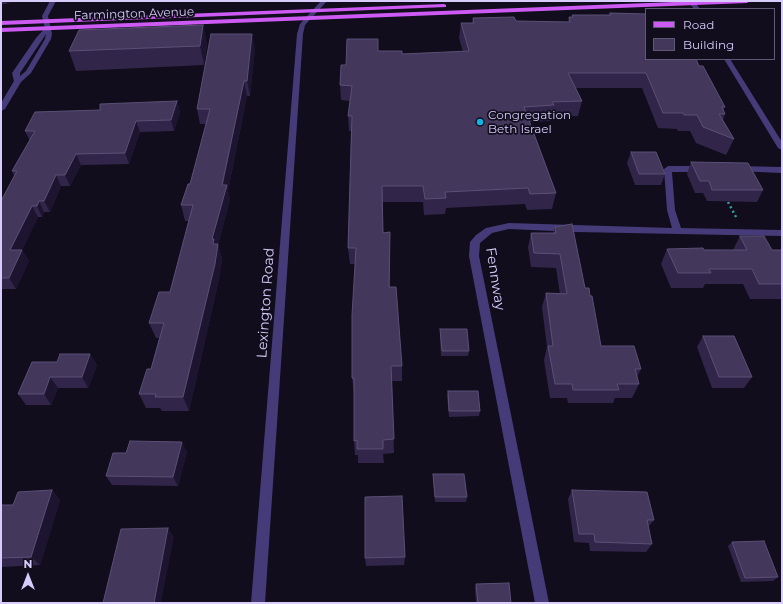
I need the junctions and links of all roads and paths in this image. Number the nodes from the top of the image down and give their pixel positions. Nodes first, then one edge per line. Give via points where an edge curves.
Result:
1 (53, 1) edge
2 (324, 1) edge
3 (566, 1) edge
4 (746, 1) edge
5 (692, 2) edge
6 (316, 11) junction
7 (307, 19) junction
8 (1, 23) edge
9 (48, 25) junction
10 (1, 30) edge
11 (728, 60) edge
12 (18, 80) junction
13 (1, 109) edge
14 (782, 148) edge
15 (715, 169) edge
16 (730, 169) edge
17 (782, 170) edge
18 (728, 202) edge
19 (737, 220) dead end
20 (678, 231) junction
21 (782, 233) edge
22 (258, 603) edge
23 (542, 603) edge

1 - 9 street via 45,16
2 - 6 street, Lexington Road
3 - 6 main road, Farmington Avenue
4 - 5 main road, Farmington Avenue
5 - 7 main road, Farmington Avenue
6 - 7 street, Lexington Road
6 - 9 main road, Farmington Avenue
7 - 9 main road, Farmington Avenue
7 - 22 street, Lexington Road via 300,34
8 - 9 main road, Farmington Avenue
9 - 10 main road, Farmington Avenue
9 - 12 street via 16,73
9 - 12 street via 48,39 29,72
11 - 14 street
12 - 13 street
15 - 20 street via 668,168 671,210
16 - 17 street
18 - 19 path
20 - 21 street, Fennway
20 - 23 street, Fennway via 509,226 488,230 475,242 474,256

